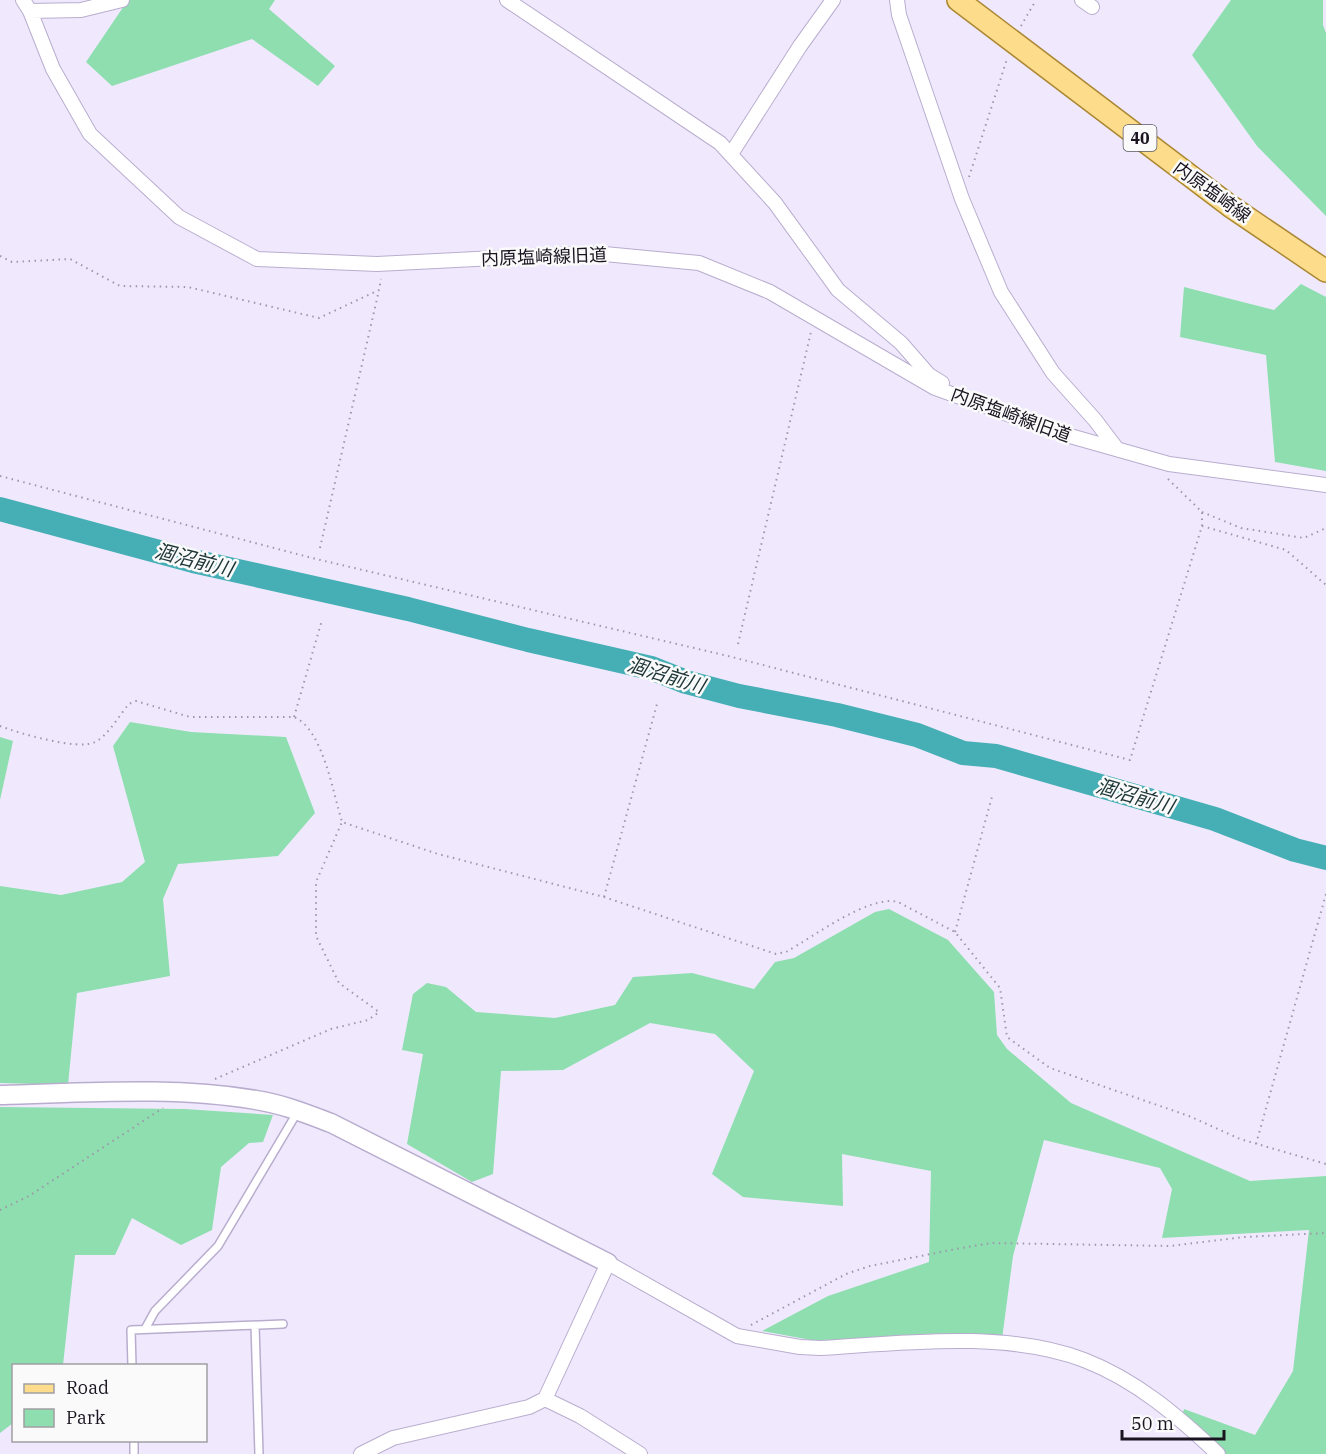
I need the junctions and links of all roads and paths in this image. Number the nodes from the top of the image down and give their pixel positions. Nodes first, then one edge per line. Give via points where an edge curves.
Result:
1 (122, 0) edge
2 (507, 0) edge
3 (833, 0) edge
4 (897, 0) edge
5 (958, 0) edge
6 (1036, 0) edge
7 (27, 5) edge
8 (1013, 42) junction
9 (731, 154) junction
10 (962, 199) junction
11 (0, 256) edge
12 (384, 264) junction
13 (1326, 271) edge
14 (379, 290) junction
15 (815, 318) junction
16 (960, 397) junction
17 (1117, 449) junction
18 (1146, 457) junction
19 (0, 476) edge
20 (1326, 485) edge
21 (1202, 512) junction
22 (1202, 526) junction
23 (1326, 528) edge
24 (320, 548) dead end
25 (1326, 585) edge
26 (322, 620) dead end
27 (738, 644) dead end
28 (657, 704) dead end
29 (294, 717) junction
30 (0, 726) edge
31 (993, 793) dead end
32 (342, 822) junction
33 (1326, 894) edge
34 (604, 897) junction
35 (955, 932) junction
36 (187, 1091) junction
37 (0, 1095) edge
38 (298, 1111) junction
39 (1256, 1144) junction
40 (1326, 1164) edge
41 (0, 1210) edge
42 (1326, 1233) edge
43 (608, 1263) junction
44 (283, 1324) dead end
45 (255, 1325) junction
46 (145, 1329) junction
47 (737, 1336) junction
48 (132, 1364) edge
49 (545, 1399) junction
50 (259, 1454) edge
51 (361, 1454) edge
52 (640, 1454) edge
53 (1218, 1454) edge

1 - 7 street via 81,10
2 - 9 street
3 - 9 street
4 - 10 street
5 - 8 main road, 内原塩崎線 / 40
6 - 8 path
7 - 12 street, 内原塩崎線旧道 via 53,69 90,134 179,218 257,259
8 - 10 path
8 - 13 main road, 内原塩崎線 / 40 via 1230,206
9 - 16 street via 775,203 838,290 901,343 929,375
10 - 17 street via 1000,292 1023,330 1053,373
11 - 14 path via 12,262 70,259 120,286 188,287 320,318
12 - 14 path
12 - 15 street, 内原塩崎線旧道 via 594,253 699,263 770,292
14 - 24 path
15 - 16 street, 内原塩崎線旧道 via 935,388
15 - 27 path
16 - 17 street, 内原塩崎線旧道
17 - 18 street, 内原塩崎線旧道
18 - 20 street, 内原塩崎線旧道 via 1169,464
18 - 21 path
19 - 22 path via 316,559 728,656 1130,760
21 - 22 path
21 - 23 path via 1241,528 1304,538
22 - 25 path via 1286,550
26 - 29 path
28 - 34 path
29 - 30 path via 190,717 136,701 93,744 48,740
29 - 32 path via 307,724 316,738
31 - 35 path
32 - 34 path via 438,854
32 - 36 path via 316,882 316,936 339,983 379,1012 368,1020 331,1029
33 - 39 path
34 - 35 path via 776,954 868,905 888,899
35 - 39 path via 1000,988 1007,1037 1050,1068 1190,1116
36 - 37 street
36 - 38 street via 258,1100
36 - 41 path via 29,1196
38 - 43 street via 331,1123
38 - 46 lane via 218,1246 155,1311
39 - 40 path
42 - 47 path via 1170,1246 991,1244 951,1249 846,1274
43 - 47 street
43 - 49 street
44 - 45 lane
45 - 46 lane
45 - 50 lane
46 - 48 lane via 131,1330
47 - 53 street via 800,1347 956,1342 1021,1346 1082,1359 1127,1380 1159,1402
49 - 51 street via 529,1407 393,1438
49 - 52 street

